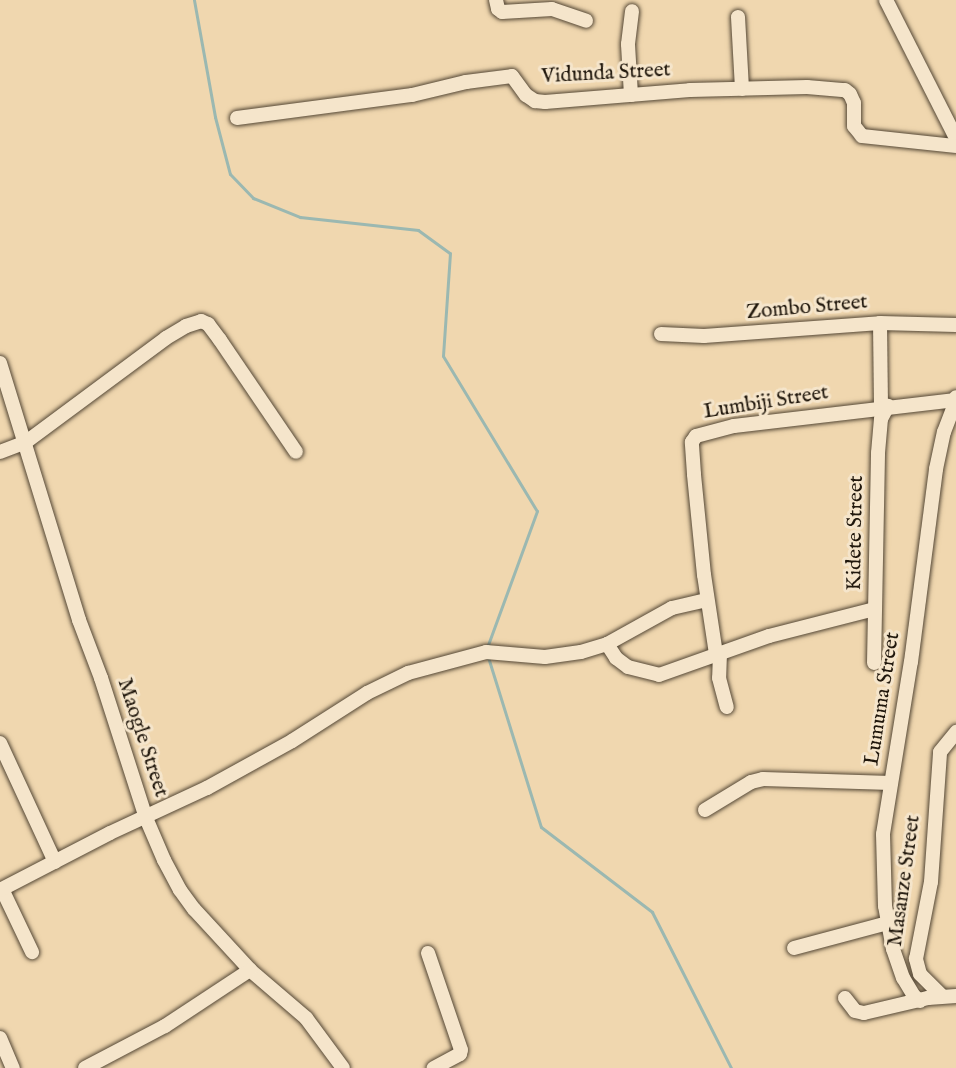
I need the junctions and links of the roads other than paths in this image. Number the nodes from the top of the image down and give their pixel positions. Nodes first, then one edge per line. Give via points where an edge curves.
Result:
1 (496, 0) edge
2 (886, 0) edge
3 (632, 11) dead end
4 (738, 17) dead end
5 (586, 21) dead end
6 (742, 89) junction
7 (631, 95) junction
8 (237, 118) dead end
9 (956, 138) edge
10 (956, 146) edge
11 (880, 323) junction
12 (956, 325) edge
13 (661, 334) dead end
14 (0, 363) edge
15 (956, 399) edge
16 (884, 407) junction
17 (26, 442) junction
18 (0, 452) edge
19 (296, 452) dead end
20 (707, 600) junction
21 (875, 609) junction
22 (607, 644) junction
23 (718, 654) junction
24 (874, 663) dead end
25 (727, 707) dead end
26 (956, 732) edge
27 (0, 743) edge
28 (891, 783) junction
29 (705, 810) dead end
30 (146, 818) junction
31 (55, 862) junction
32 (1, 890) edge
33 (887, 923) junction
34 (794, 948) dead end
35 (32, 952) dead end
36 (428, 953) dead end
37 (250, 970) junction
38 (949, 996) edge
39 (844, 998) dead end
40 (920, 1000) junction
41 (0, 1038) edge
42 (13, 1068) edge
43 (85, 1068) edge
44 (343, 1068) edge
45 (434, 1068) edge

1 - 5 street via 502,12 552,9
2 - 9 street
3 - 7 street via 628,44
4 - 6 street
6 - 7 street, Vidunda Street
6 - 10 street, Vidunda Street via 845,90 854,103 854,126 862,136
7 - 8 street, Vidunda Street via 535,101 512,76 495,76 412,95
11 - 12 street, Zombo Street
11 - 13 street, Zombo Street via 704,336
11 - 16 street, Kidete Street
14 - 17 street, Maogle Street
15 - 16 street, Lumbiji Street
15 - 28 street, Lumuma Street via 936,469
16 - 20 street, Lumbiji Street via 734,426 696,436 692,451
16 - 21 street, Kidete Street via 878,453
17 - 18 street
17 - 19 street via 166,338 201,321 220,340
17 - 30 street, Maogle Street via 68,586
20 - 22 street via 672,608
20 - 23 street, Lumbiji Street
21 - 23 street via 790,630
21 - 24 street, Kidete Street
22 - 23 street via 622,662 650,675 670,672
22 - 30 street via 560,657 486,652 408,673 367,693 257,761
23 - 25 street, Lumbiji Street via 719,678
26 - 38 street, Masanze Street via 940,752 931,882 916,958 920,974
27 - 31 street
28 - 29 street via 763,779 751,782
28 - 33 street, Lumuma Street via 883,852
30 - 31 street
30 - 37 street, Maogle Street via 180,890
31 - 32 street
32 - 35 street
33 - 34 street
33 - 40 street, Lumuma Street via 903,978
36 - 45 street via 461,1050
37 - 43 street via 165,1026
37 - 44 street, Maogle Street via 306,1018
38 - 40 street
39 - 40 street via 855,1011 864,1013
41 - 42 street

